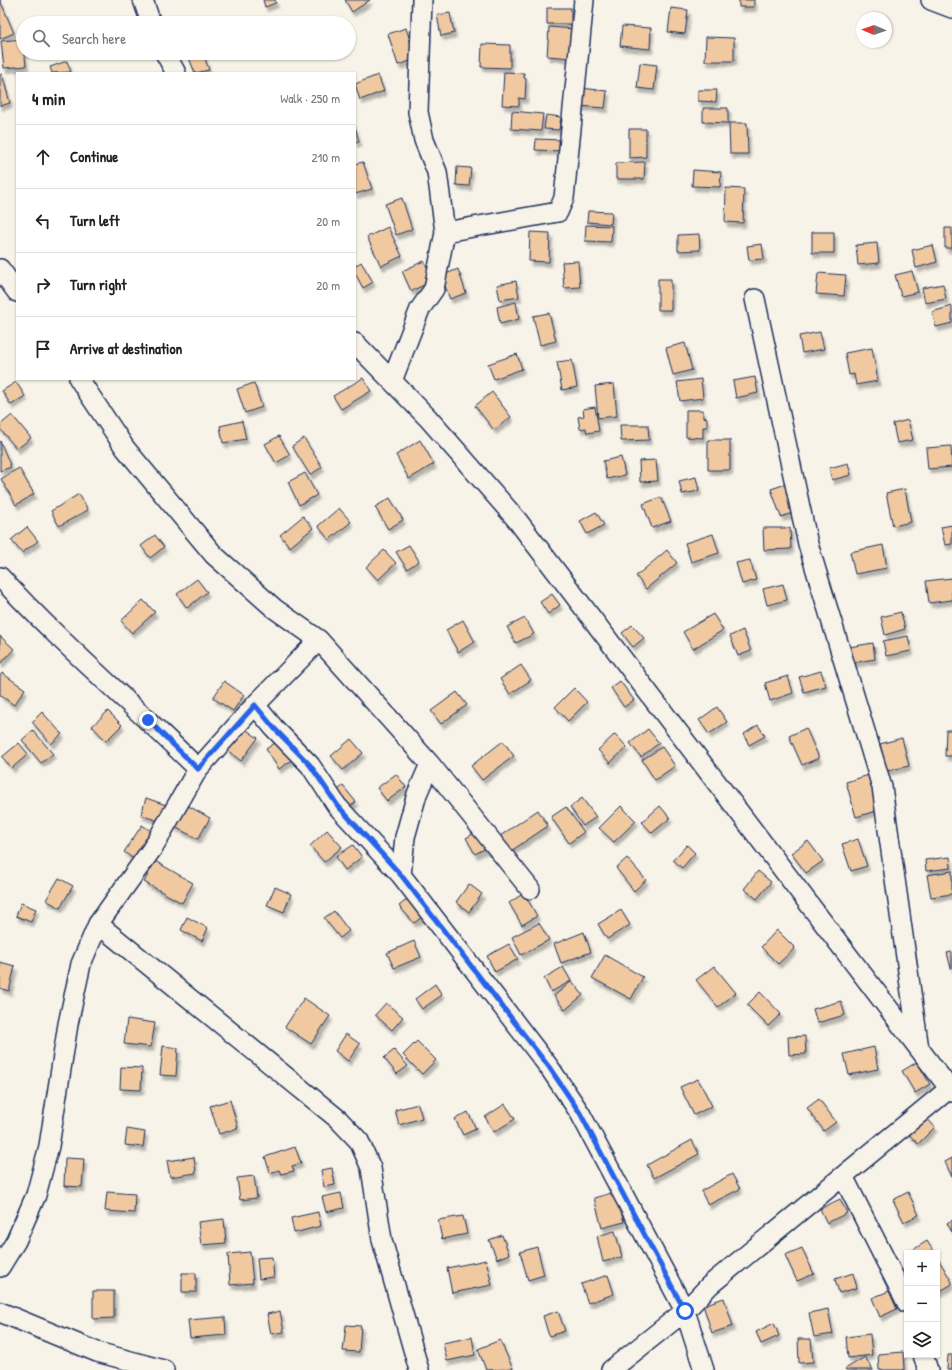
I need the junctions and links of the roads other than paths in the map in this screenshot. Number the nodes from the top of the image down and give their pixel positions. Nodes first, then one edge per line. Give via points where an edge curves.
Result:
1 (143, 0) edge
2 (422, 0) edge
3 (584, 0) edge
4 (931, 0) edge
5 (952, 8) edge
6 (149, 16) edge
7 (169, 60) edge
8 (175, 72) edge
9 (445, 232) junction
10 (0, 269) edge
11 (16, 291) edge
12 (755, 299) dead end
13 (356, 344) edge
14 (80, 380) edge
15 (392, 381) junction
16 (0, 577) edge
17 (319, 640) junction
18 (255, 705) junction
19 (430, 764) junction
20 (198, 769) junction
21 (401, 875) junction
22 (530, 889) dead end
23 (98, 924) junction
24 (920, 1050) junction
25 (951, 1091) edge
26 (843, 1176) junction
27 (0, 1267) edge
28 (904, 1297) edge
29 (685, 1311) junction
30 (0, 1312) edge
31 (924, 1358) edge
32 (164, 1370) edge
33 (419, 1370) edge
34 (611, 1370) edge
35 (704, 1370) edge
36 (928, 1370) edge

1 - 6 street
2 - 9 street via 418,112 424,140 437,172
3 - 9 street via 564,198 558,212
4 - 5 street
7 - 8 street
9 - 15 street via 434,289 420,309
10 - 11 street
12 - 24 street via 808,544 882,787
13 - 15 street
14 - 17 street via 125,448 214,555 275,609
15 - 24 street via 428,418 517,520
16 - 20 street via 41,621
17 - 18 street
17 - 19 street
18 - 20 street
18 - 21 street via 310,765 338,806
19 - 21 street via 417,794 405,837
19 - 22 street
20 - 23 street via 152,849
21 - 29 street via 549,1067 580,1113
23 - 27 street via 81,964 68,1024 49,1146 36,1195 16,1241
23 - 33 street via 338,1119 359,1141 370,1168 382,1240
24 - 25 street
25 - 26 street
26 - 28 street
26 - 29 street via 710,1285
29 - 34 street
29 - 35 street
30 - 32 street via 97,1352
31 - 36 street

